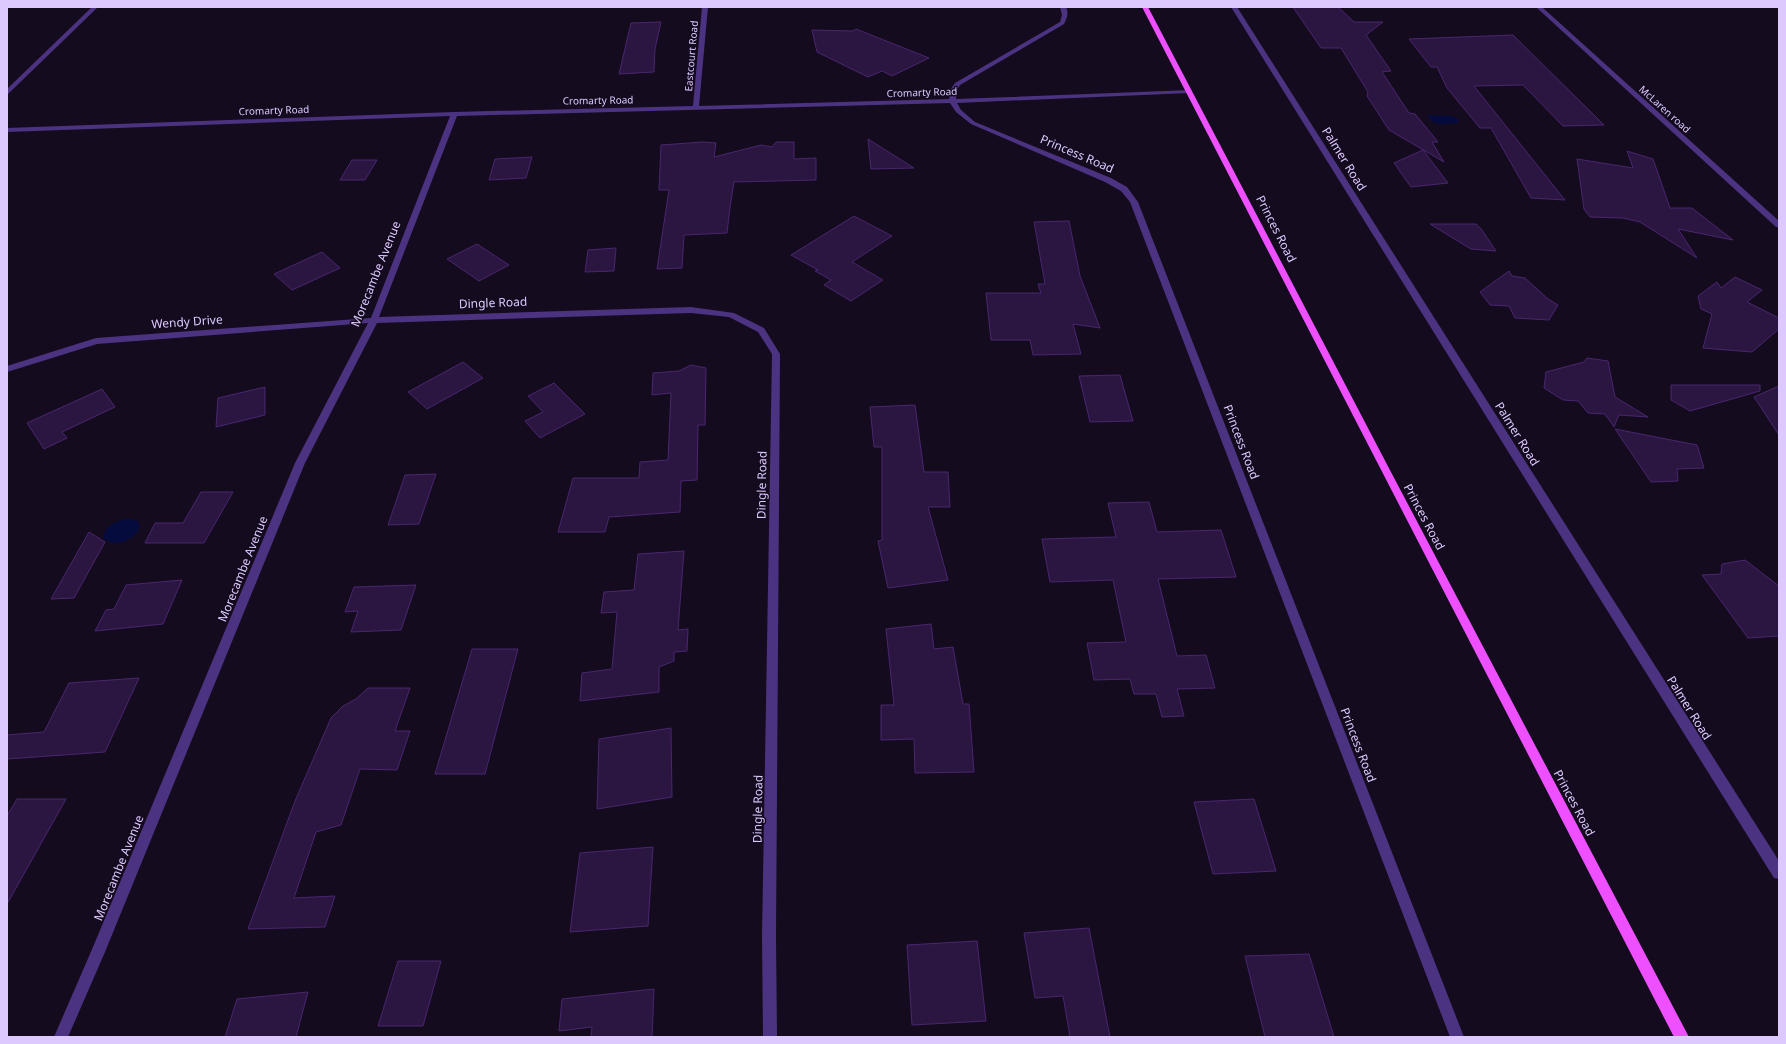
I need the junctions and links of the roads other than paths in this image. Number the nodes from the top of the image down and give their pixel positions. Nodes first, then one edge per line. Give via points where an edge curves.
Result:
1 (95, 7) edge
2 (705, 7) edge
3 (1063, 7) edge
4 (1145, 7) edge
5 (1234, 7) edge
6 (1538, 7) edge
7 (1189, 91) junction
8 (7, 93) edge
9 (952, 101) junction
10 (696, 108) junction
11 (454, 114) junction
12 (7, 130) edge
13 (1779, 225) edge
14 (374, 320) junction
15 (7, 369) edge
16 (1779, 873) edge
17 (61, 1037) edge
18 (770, 1037) edge
19 (1457, 1037) edge
20 (1682, 1037) edge

1 - 8 street via 17,79
2 - 10 street, Eastcourt Road
3 - 9 street via 1066,11 1062,23 957,84 952,91
4 - 7 main road, Princes Road
5 - 16 street, Palmer Road
6 - 13 street, McLaren road
7 - 9 street, Cromarty Road
7 - 20 main road, Princes Road
9 - 10 street, Cromarty Road
9 - 19 street, Princess Road via 959,112 973,123 1108,180 1124,189 1134,202
10 - 11 street, Cromarty Road
11 - 12 street, Cromarty Road
11 - 14 street, Morecambe Avenue
14 - 15 street, Wendy Drive via 96,340
14 - 17 street, Morecambe Avenue via 300,463
14 - 18 street, Dingle Road via 691,310 731,315 761,330 776,354

